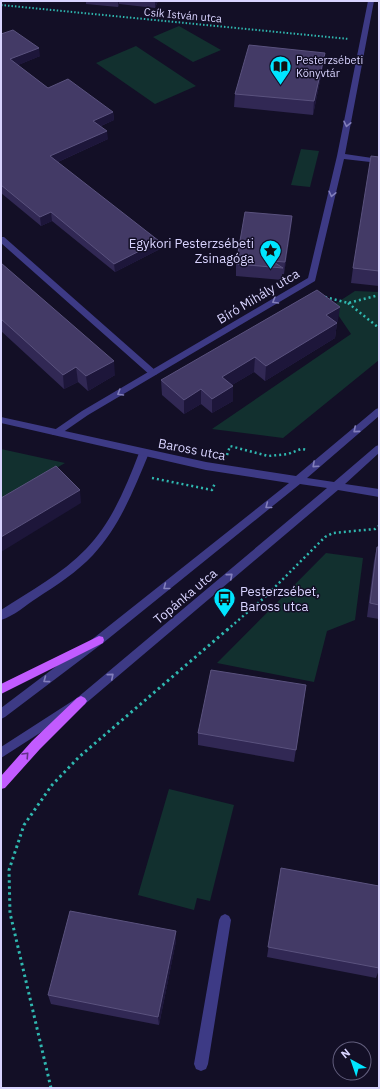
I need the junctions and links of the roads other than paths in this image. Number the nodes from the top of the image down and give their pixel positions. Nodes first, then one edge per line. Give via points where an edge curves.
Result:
1 (371, 1) edge
2 (340, 156) junction
3 (379, 161) edge
4 (1, 239) edge
5 (153, 373) junction
6 (379, 411) edge
7 (1, 420) edge
8 (56, 432) junction
9 (379, 448) edge
10 (144, 453) junction
11 (298, 481) junction
12 (337, 486) junction
13 (379, 493) edge
14 (1, 616) edge
15 (99, 640) junction
16 (1, 689) edge
17 (81, 701) junction
18 (1, 714) edge
19 (1, 753) edge
20 (1, 784) edge
21 (225, 920) dead end
22 (201, 1064) dead end

1 -> 2 street, Bíró Mihály utca
2 - 3 street
2 -> 5 street, Bíró Mihály utca via 312,279
4 - 5 street
5 -> 8 street, Bíró Mihály utca
6 -> 11 street, Topánka utca
7 - 8 street, Baross utca
8 - 10 street, Baross utca
9 - 12 street, Topánka utca
10 - 11 street, Baross utca
10 - 14 street via 122,505 98,543 72,568
11 - 12 street, Baross utca
11 -> 15 street, Topánka utca
12 - 13 street, Baross utca
17 -> 12 street, Topánka utca
15 - 16 main road
15 -> 18 street, Topánka utca
17 - 19 street, Topánka utca
20 -> 17 main road
21 - 22 street

